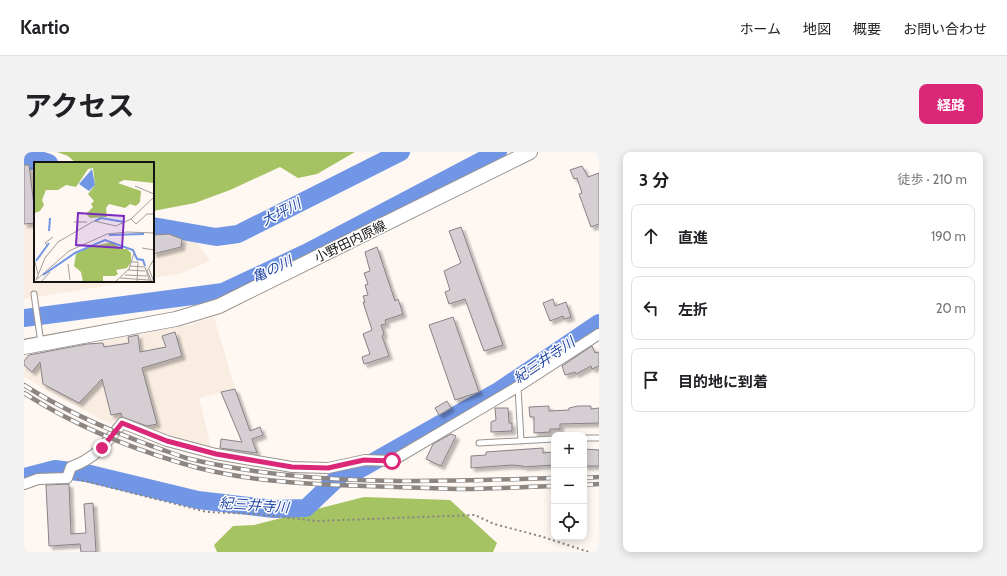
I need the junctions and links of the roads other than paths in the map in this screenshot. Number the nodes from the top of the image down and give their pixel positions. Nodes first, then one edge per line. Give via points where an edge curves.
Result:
1 (530, 152) edge
2 (34, 294) dead end
3 (599, 334) edge
4 (40, 339) junction
5 (24, 347) edge
6 (518, 387) junction
7 (587, 438) edge
8 (599, 438) edge
9 (551, 440) edge
10 (521, 441) junction
11 (478, 443) dead end
12 (24, 484) edge

1 - 4 main road, 小野田内原線 via 219,306 176,319
2 - 4 lane
3 - 6 street
4 - 5 main road, 小野田内原線
6 - 10 lane
6 - 12 street via 392,461 364,460 328,468 292,467 216,454 167,441 122,423 102,448 86,462 68,473
7 - 8 lane
9 - 10 lane
10 - 11 lane

